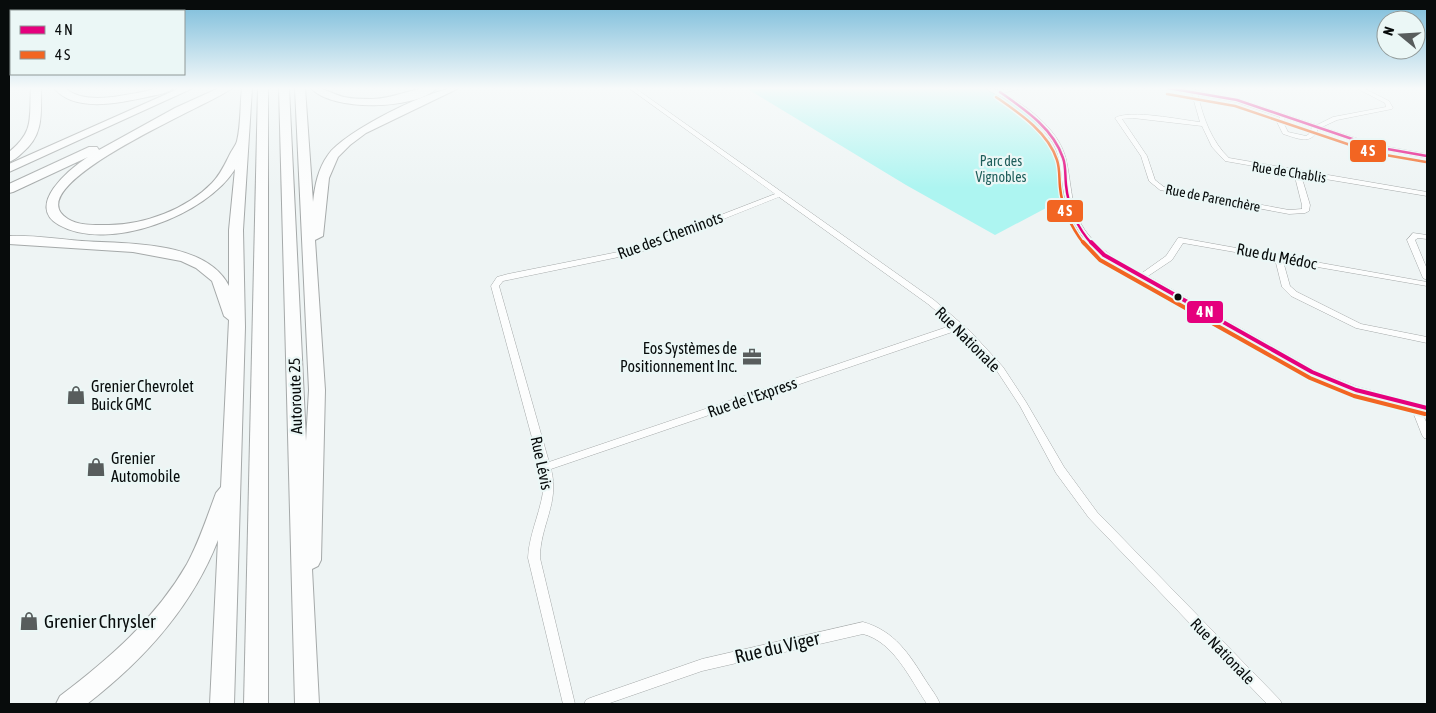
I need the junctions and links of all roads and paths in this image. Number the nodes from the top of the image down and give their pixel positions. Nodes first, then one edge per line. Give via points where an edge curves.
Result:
1 (37, 121) edge
2 (114, 121) edge
3 (155, 121) edge
4 (160, 121) edge
5 (246, 121) edge
6 (263, 121) edge
7 (285, 121) edge
8 (302, 121) edge
9 (384, 121) edge
10 (678, 121) edge
11 (1036, 121) edge
12 (1120, 121) edge
13 (1180, 121) edge
14 (1280, 121) edge
15 (1295, 121) edge
16 (1328, 121) edge
17 (1204, 124) joint
18 (1315, 128) junction
19 (245, 134) junction
20 (1427, 156) edge
21 (9, 158) edge
22 (9, 168) edge
23 (1297, 173) junction
24 (242, 174) junction
25 (9, 189) edge
26 (780, 194) junction
27 (1427, 194) edge
28 (1427, 237) edge
29 (9, 240) edge
30 (1278, 256) junction
31 (312, 265) junction
32 (1140, 277) junction
33 (1427, 278) edge
34 (498, 281) joint
35 (1427, 284) edge
36 (959, 326) junction
37 (237, 327) junction
38 (1427, 340) edge
39 (259, 357) junction
40 (1415, 406) junction
41 (1427, 408) edge
42 (1427, 436) edge
43 (546, 467) junction
44 (231, 479) junction
45 (306, 662) junction
46 (68, 704) edge
47 (222, 704) edge
48 (256, 704) edge
49 (307, 704) edge
50 (570, 704) edge
51 (590, 704) edge
52 (934, 704) edge
53 (1276, 704) edge

1 - 21 highway via 26,143
2 - 22 highway
3 - 25 highway
4 - 19 highway via 104,152 74,173 54,200 56,218 71,227 104,230 138,225 173,214 202,198 222,180
5 - 19 highway
6 - 39 highway
7 - 45 highway, Autoroute 25
8 - 31 highway
9 - 31 highway via 350,139 332,156 322,181
10 - 26 street, Rue Nationale
11 - 32 street via 1057,145 1063,159 1070,205 1078,228 1092,246
12 - 23 street, Rue de Parenchère via 1144,156 1152,181 1162,189 1289,212 1305,212
13 - 17 street, Rue de Parenchère
14 - 18 street via 1281,128 1290,135 1307,138
15 - 18 street
16 - 18 street
17 - 23 street, Rue de Chablis via 1227,160
18 - 20 street via 1376,147
19 - 24 highway
23 - 27 street, Rue de Chablis
24 - 37 highway via 236,230
24 - 39 highway via 241,220
26 - 34 street, Rue des Cheminots via 635,251
26 - 36 street, Rue Nationale via 931,302
28 - 33 street via 1416,236 1411,240
29 - 37 highway via 139,250 172,254 193,261 217,277
30 - 32 street, Rue du Médoc via 1181,240 1169,258
30 - 35 street, Rue du Médoc
30 - 38 street via 1286,287 1294,294 1359,326
31 - 45 highway via 316,428
32 - 40 street via 1312,372 1356,390
34 - 43 street, Rue Lévis via 496,293
36 - 43 street, Rue de l'Express
36 - 53 street, Rue Nationale via 1004,376 1052,457 1093,515
37 - 44 highway
39 - 48 highway
40 - 41 street
40 - 42 street
43 - 50 street, Rue Lévis via 549,497 534,541 534,558
44 - 46 highway via 200,560 170,607 131,652
44 - 47 highway
45 - 49 highway, Autoroute 25
51 - 52 street, Rue du Viger via 702,665 872,628 886,637

